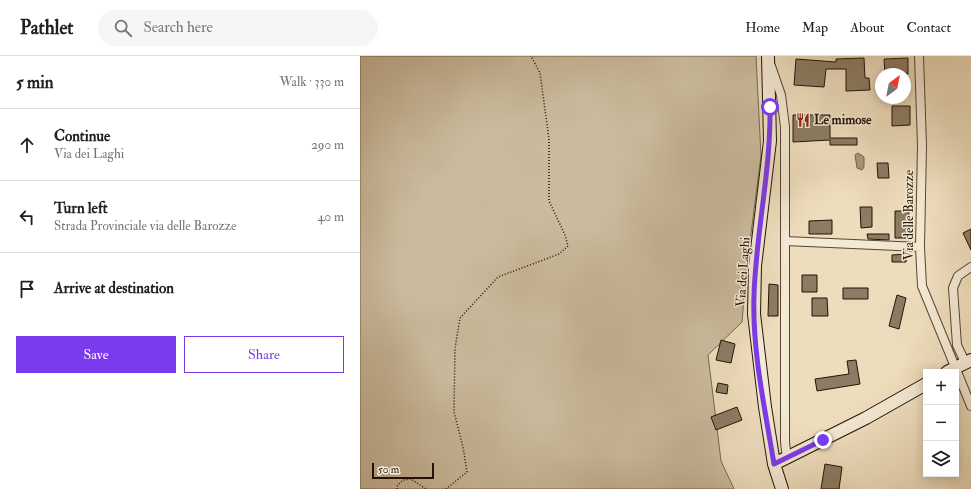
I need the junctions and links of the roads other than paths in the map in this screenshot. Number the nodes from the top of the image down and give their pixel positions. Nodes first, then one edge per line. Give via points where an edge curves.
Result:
1 (920, 56) edge
2 (768, 58) edge
3 (785, 241) junction
4 (920, 247) junction
5 (971, 267) edge
6 (960, 365) edge
7 (923, 386) edge
8 (971, 406) edge
9 (787, 458) junction
10 (774, 464) junction
11 (782, 489) edge

1 - 4 street, Via delle Barozze
2 - 3 street via 784,114
2 - 10 main road, Via dei Laghi via 770,146 756,266 754,309 763,395
3 - 4 street
3 - 9 street
4 - 6 street, Via delle Barozze via 922,286
5 - 6 street via 958,276 953,288
6 - 8 street
7 - 9 main road
9 - 10 main road
10 - 11 main road, Via dei Laghi

